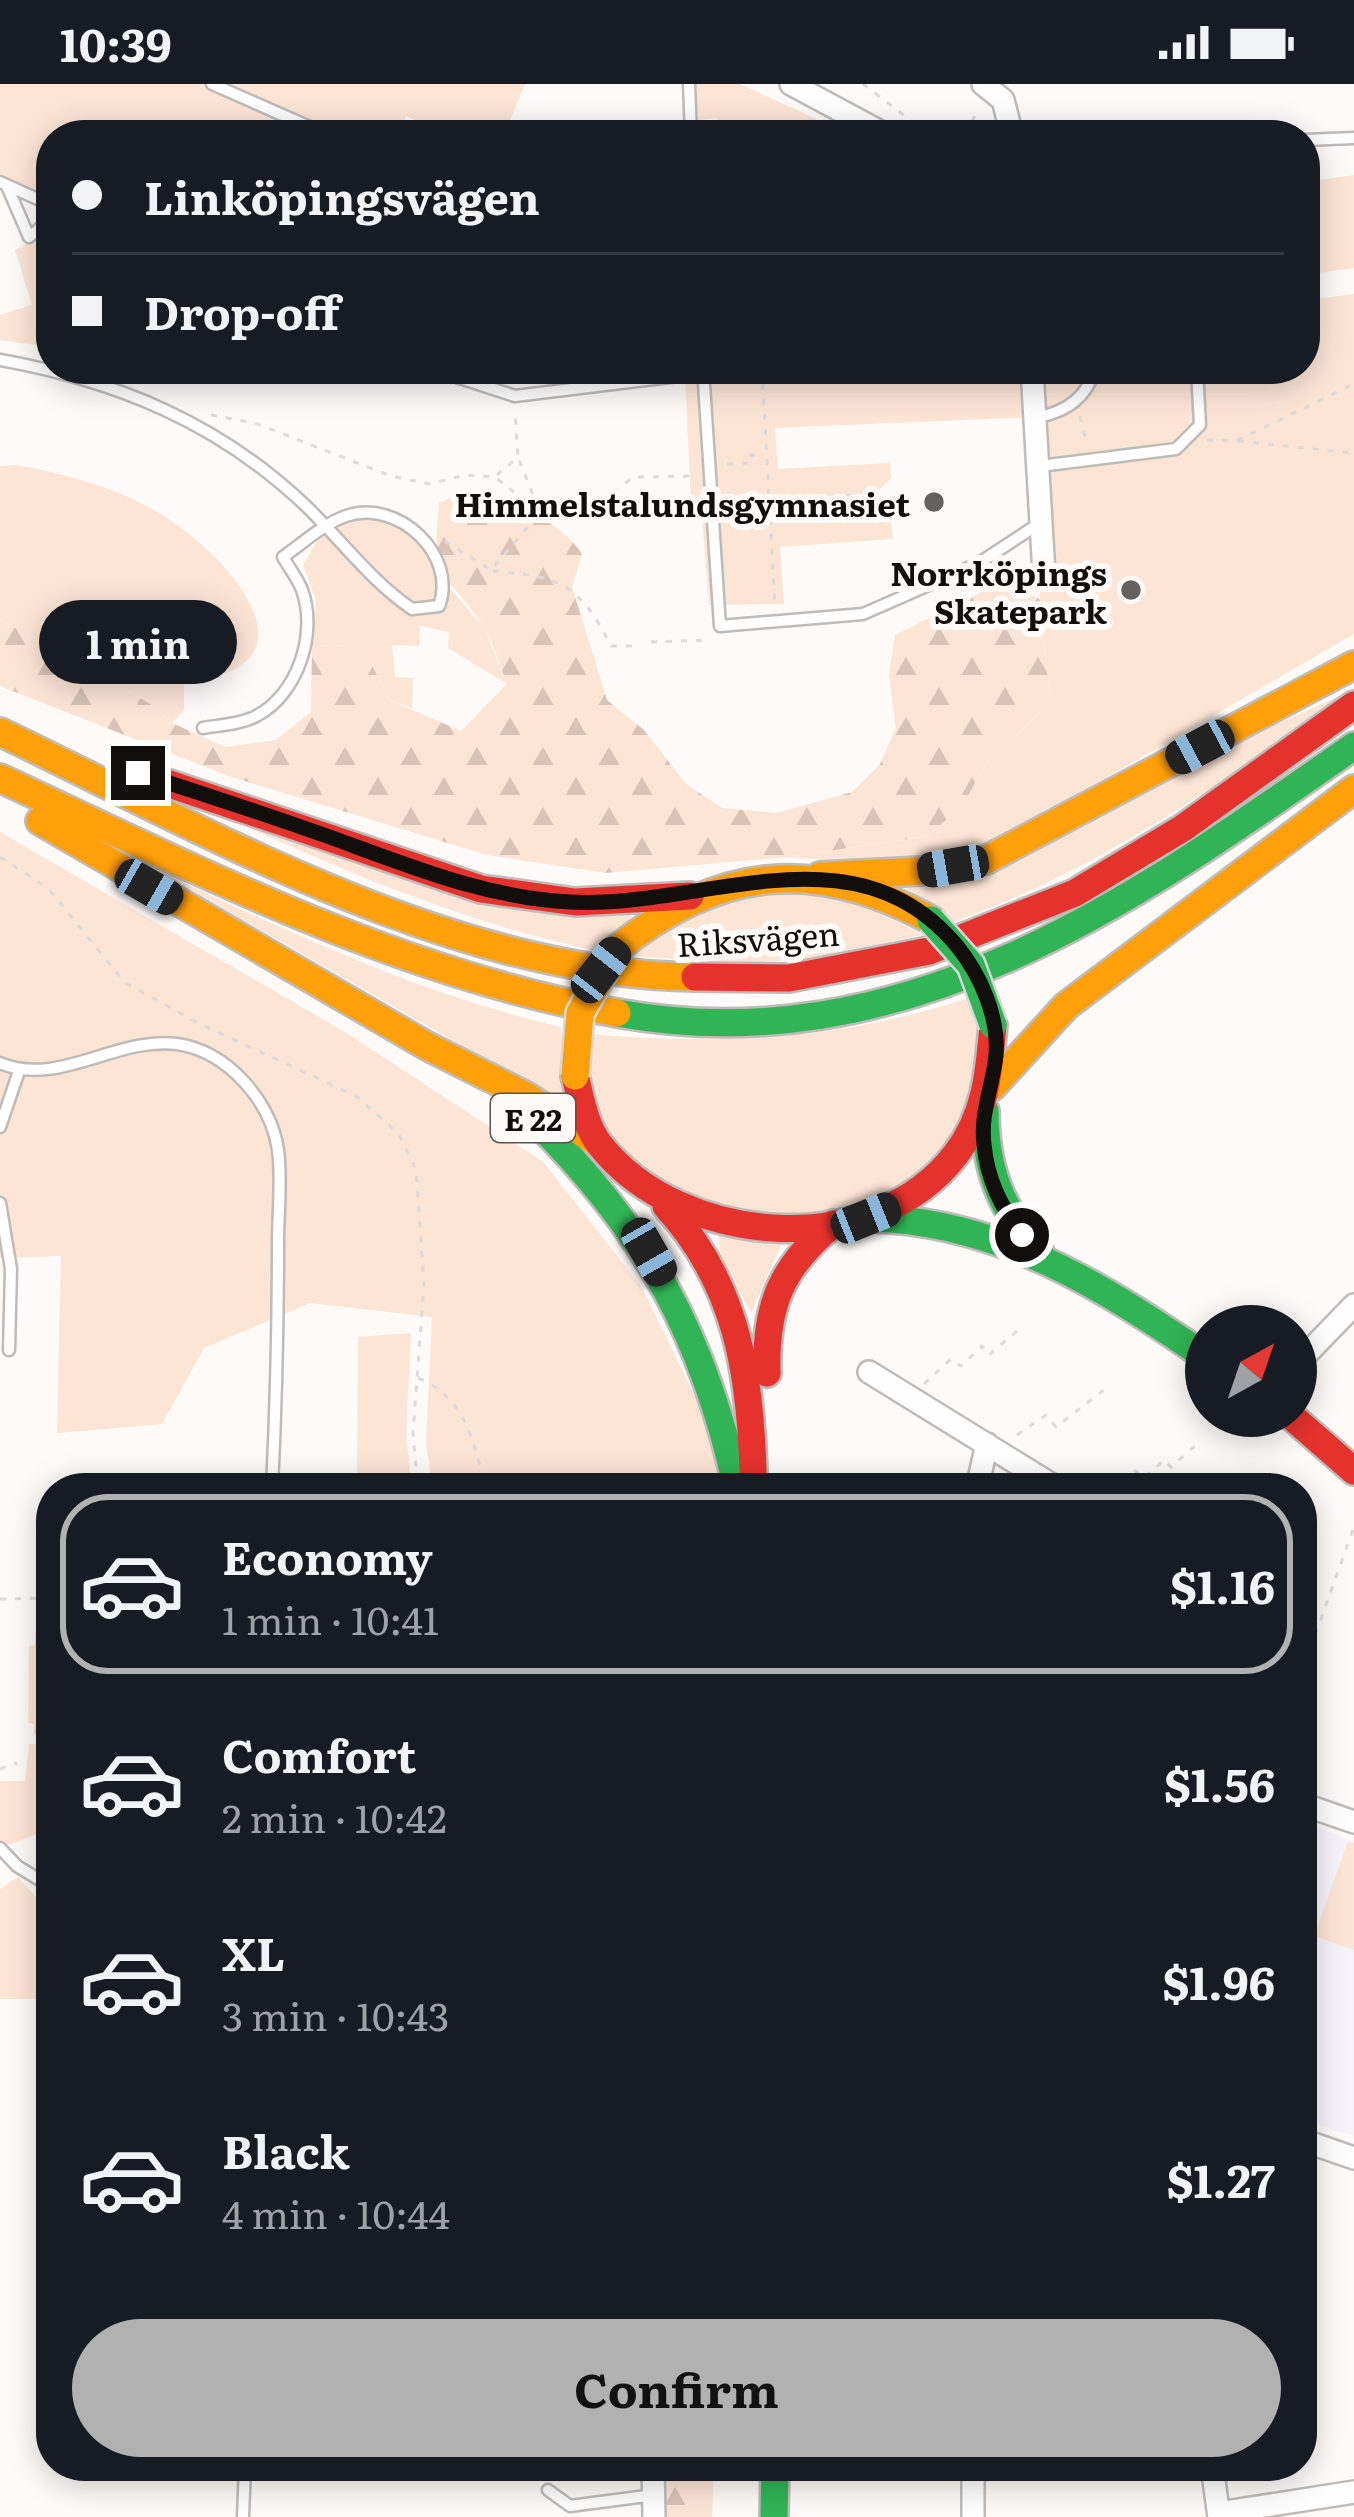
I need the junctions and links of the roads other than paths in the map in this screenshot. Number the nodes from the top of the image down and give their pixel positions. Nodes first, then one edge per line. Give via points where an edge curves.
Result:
1 (212, 84) edge
2 (689, 84) edge
3 (791, 84) edge
4 (988, 85) edge
5 (825, 91) edge
6 (294, 120) edge
7 (690, 120) edge
8 (865, 120) edge
9 (1009, 120) edge
10 (1354, 138) edge
11 (1320, 139) edge
12 (4, 184) edge
13 (36, 198) edge
14 (36, 231) edge
15 (0, 360) edge
16 (36, 365) edge
17 (105, 384) edge
18 (478, 384) edge
19 (605, 384) edge
20 (704, 384) edge
21 (1034, 384) edge
22 (1089, 384) edge
23 (1199, 384) edge
24 (1038, 417) junction
25 (1040, 466) junction
26 (1040, 523) junction
27 (326, 526) junction
28 (1044, 574) dead end
29 (1354, 665) edge
30 (1354, 705) edge
31 (203, 728) dead end
32 (0, 730) edge
33 (1354, 746) edge
34 (0, 778) edge
35 (1354, 789) edge
36 (0, 796) edge
37 (820, 876) junction
38 (690, 896) junction
39 (427, 1046) junction
40 (0, 1063) edge
41 (19, 1071) junction
42 (987, 1101) junction
43 (0, 1127) edge
44 (598, 1143) junction
45 (657, 1198) junction
46 (0, 1203) edge
47 (866, 1218) junction
48 (833, 1224) junction
49 (1054, 1265) junction
50 (1354, 1305) edge
51 (1317, 1343) edge
52 (1185, 1344) edge
53 (9, 1350) dead end
54 (869, 1372) dead end
55 (1315, 1437) edge
56 (992, 1447) junction
57 (1354, 1471) edge
58 (272, 1473) edge
59 (734, 1473) edge
60 (753, 1473) edge
61 (773, 1473) edge
62 (982, 1473) edge
63 (1033, 1473) edge
64 (1317, 1809) edge
65 (1354, 1822) edge
66 (0, 1847) edge
67 (36, 1878) edge
68 (1317, 2145) edge
69 (1354, 2158) edge
70 (244, 2481) edge
71 (775, 2481) edge
72 (801, 2481) edge
73 (973, 2481) edge
74 (1214, 2481) edge
75 (548, 2490) dead end
76 (1354, 2492) edge
77 (654, 2506) edge
78 (1219, 2515) edge
79 (243, 2517) edge
80 (774, 2517) edge
81 (801, 2517) edge
82 (973, 2517) edge

1 - 6 lane
2 - 7 lane
3 - 5 street
4 - 9 street via 1004,100
5 - 8 street
10 - 11 lane
12 - 13 lane
12 - 14 lane via 28,237
15 - 16 lane
17 - 27 lane via 202,425
18 - 19 lane via 515,396
20 - 26 lane via 720,626 863,614 980,562
21 - 24 street
22 - 24 lane via 1075,402
23 - 25 lane via 1199,425 1175,449
24 - 25 street
25 - 26 street
26 - 28 street
27 - 27 lane via 368,513 395,520 444,566 439,606 412,609 384,590
27 - 31 lane via 284,557 303,591 307,621 284,698 254,718
29 - 37 main road via 986,860
30 - 32 main road, Riksvägen via 1139,855 1032,913 892,960 716,982 651,979 491,947 296,872
32 - 38 main road via 481,889 574,902
33 - 34 main road via 1134,897 1019,957 848,1008 717,1022 557,1007 464,983 277,907
35 - 42 main road via 1066,1006 1039,1029
36 - 39 main road, E 22
37 - 38 main road
37 - 42 main road, bridge via 880,892 931,920 971,965 993,1025
38 - 44 main road, bridge via 618,948 580,1013 575,1076
39 - 44 main road
39 - 59 main road, E 22 via 526,1112 630,1225 697,1342
40 - 41 lane
41 - 43 lane
41 - 58 lane via 139,1044 178,1044 239,1074 278,1149
42 - 47 main road via 969,1141 937,1178
42 - 49 main road via 983,1142 995,1194
44 - 45 main road
45 - 48 main road via 736,1223
45 - 60 main road via 709,1253 737,1319
46 - 53 lane via 11,1269
47 - 48 main road
47 - 49 main road via 948,1220
48 - 61 main road via 790,1262 768,1303
49 - 52 main road
50 - 51 street
54 - 56 street
55 - 57 main road
56 - 62 street
56 - 63 street
64 - 65 street
66 - 67 lane
68 - 69 street
70 - 79 lane
71 - 80 main road
72 - 81 main road
73 - 82 street
74 - 78 street
75 - 77 lane via 570,2506
76 - 78 street

